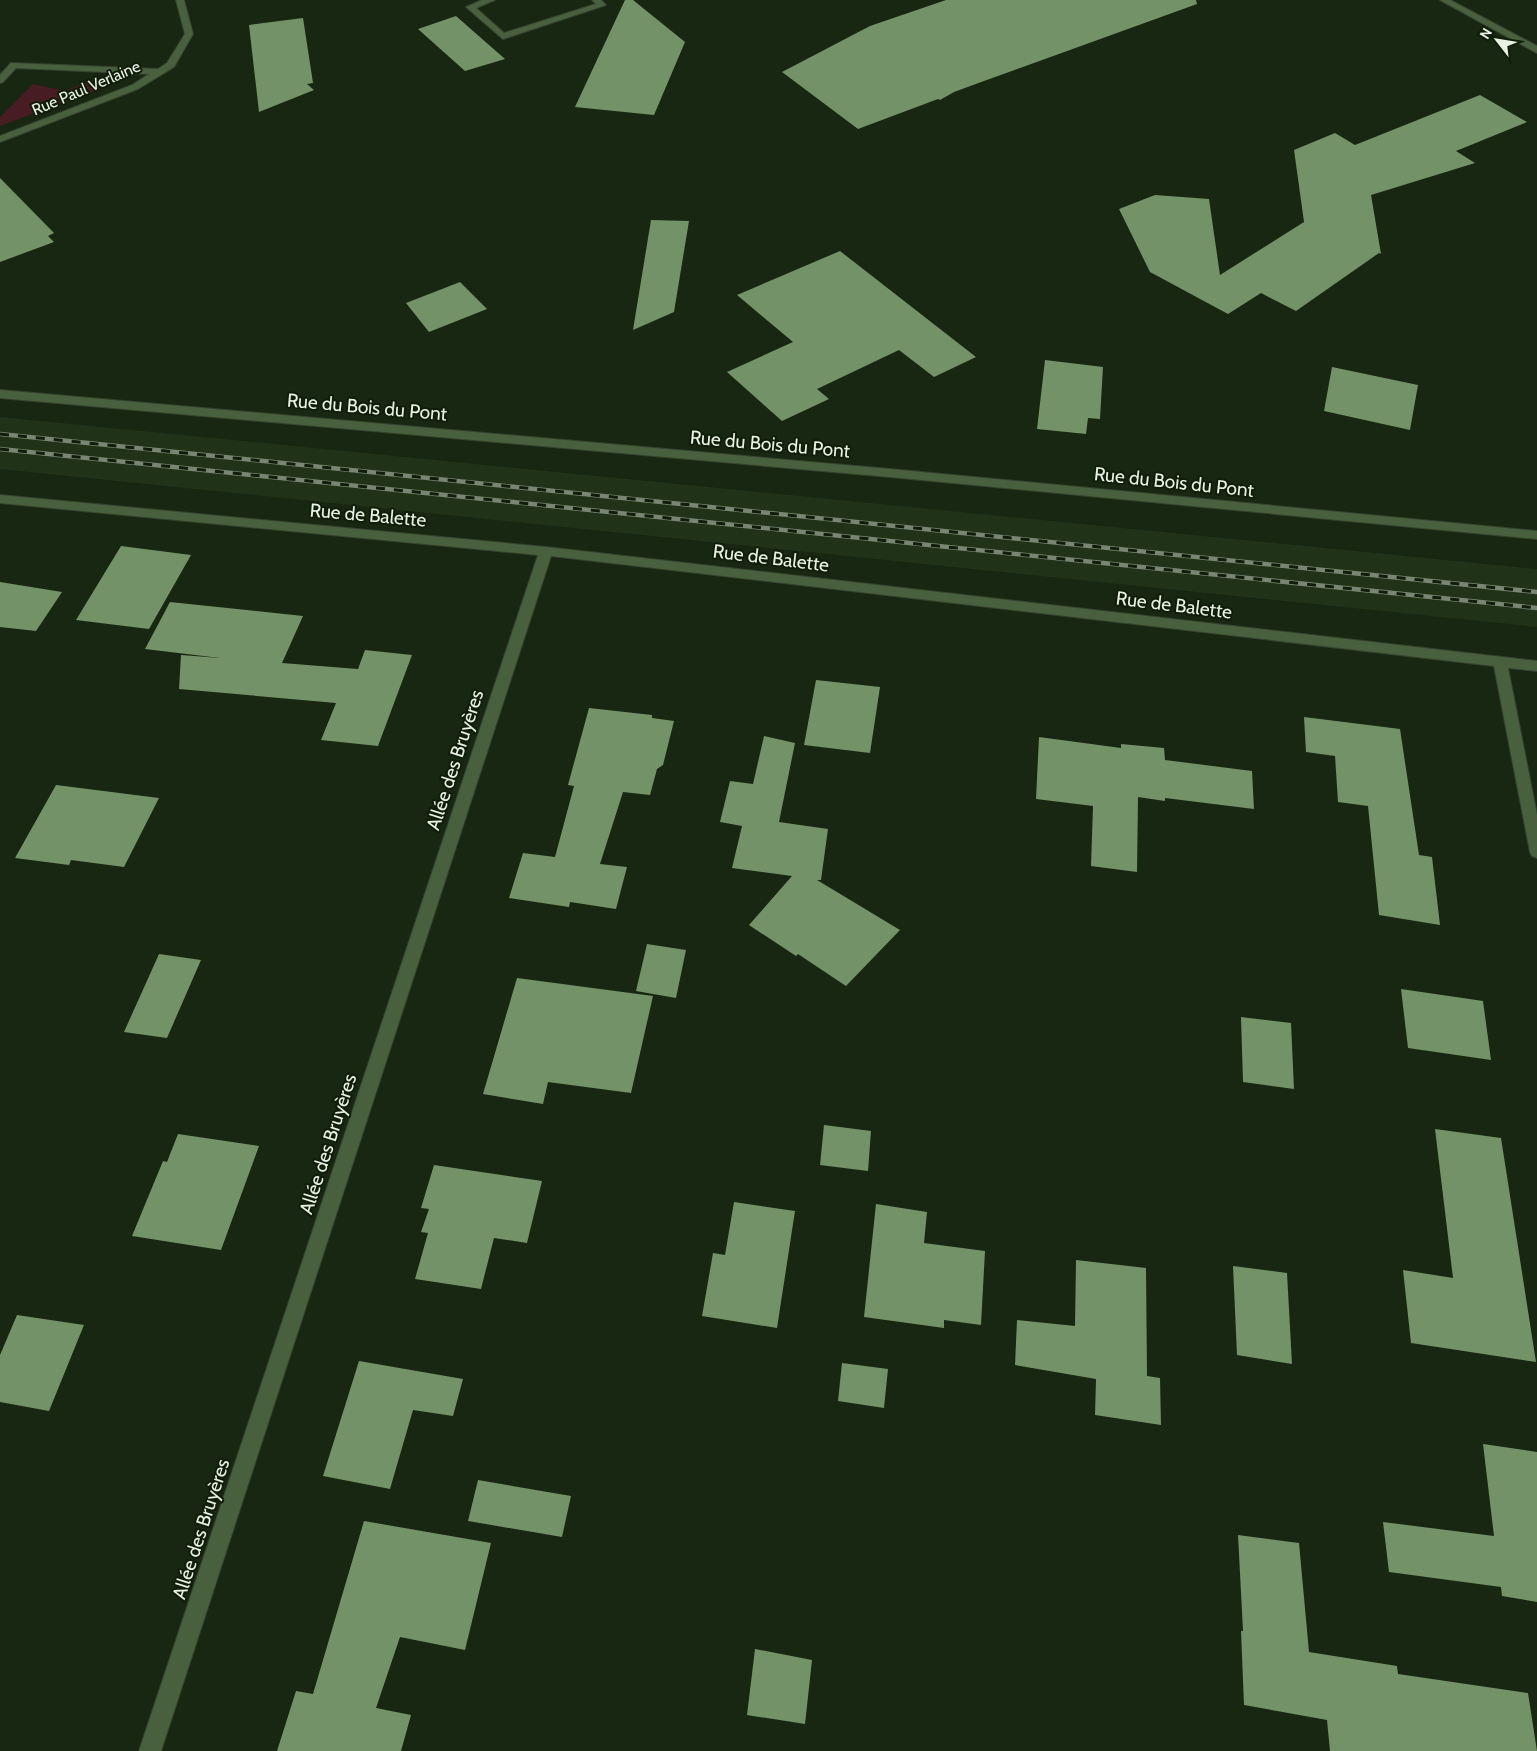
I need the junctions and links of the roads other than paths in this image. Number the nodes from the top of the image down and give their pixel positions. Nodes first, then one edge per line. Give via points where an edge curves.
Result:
1 (180, 0) edge
2 (491, 0) edge
3 (596, 0) edge
4 (1444, 0) edge
5 (1537, 50) edge
6 (160, 72) junction
7 (0, 80) edge
8 (0, 139) edge
9 (0, 394) edge
10 (0, 499) edge
11 (1537, 535) edge
12 (546, 551) junction
13 (1500, 662) junction
14 (1537, 666) edge
15 (1537, 852) edge
16 (150, 1751) edge

1 - 6 street, Rue Paul Verlaine via 189,34 171,65
2 - 3 street via 470,7 503,36 602,5
4 - 5 street
6 - 7 street via 14,65
6 - 8 street, Rue Paul Verlaine via 135,86
9 - 11 street, Rue du Bois du Pont via 872,471
10 - 12 street, Rue de Balette
12 - 13 street, Rue de Balette
12 - 16 street, Allée des Bruyères
13 - 14 street, Rue de Balette
13 - 15 street

